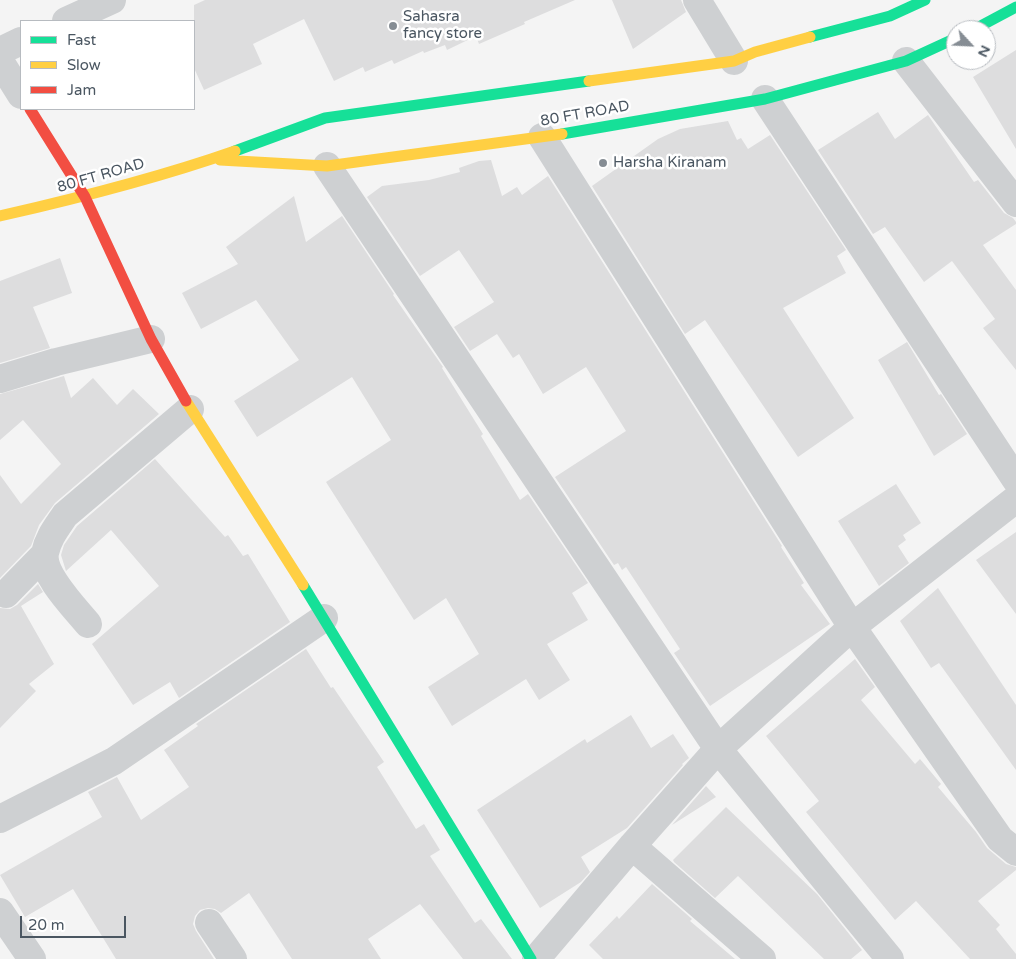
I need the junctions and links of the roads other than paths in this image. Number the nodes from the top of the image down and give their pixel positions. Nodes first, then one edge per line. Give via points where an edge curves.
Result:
1 (112, 0) edge
2 (698, 0) edge
3 (925, 0) edge
4 (1016, 6) edge
5 (68, 20) edge
6 (991, 20) edge
7 (20, 42) edge
8 (946, 43) edge
9 (0, 51) edge
10 (0, 61) edge
11 (734, 61) junction
12 (906, 62) junction
13 (20, 94) edge
14 (765, 99) junction
15 (31, 110) edge
16 (542, 137) junction
17 (209, 160) junction
18 (327, 166) junction
19 (85, 198) junction
20 (1016, 203) edge
21 (0, 216) edge
22 (151, 339) junction
23 (0, 379) edge
24 (190, 409) junction
25 (1016, 480) edge
26 (1016, 499) edge
27 (44, 555) junction
28 (6, 594) dead end
29 (324, 618) junction
30 (88, 624) dead end
31 (852, 627) junction
32 (718, 750) junction
33 (0, 818) edge
34 (632, 846) junction
35 (1016, 852) edge
36 (0, 912) edge
37 (209, 923) dead end
38 (32, 959) edge
39 (233, 959) edge
40 (531, 959) edge
41 (536, 959) edge
42 (762, 959) edge
43 (890, 959) edge

1 - 5 street
2 - 11 street
3 - 11 street, 80 FT ROAD via 890,16 755,52
4 - 6 street
7 - 9 street
8 - 12 street, 80 FT ROAD
10 - 13 street
11 - 17 street, 80 FT ROAD via 325,118
12 - 14 street, 80 FT ROAD
12 - 20 street
14 - 16 street, 80 FT ROAD
14 - 25 street
15 - 19 street
16 - 18 street, 80 FT ROAD
16 - 31 street
17 - 18 street, 80 FT ROAD
17 - 19 street, 80 FT ROAD
18 - 32 street
19 - 21 street, 80 FT ROAD
19 - 22 street
22 - 23 street
22 - 24 street
24 - 27 street via 65,515 50,537
24 - 29 street
26 - 31 street
27 - 28 street
27 - 30 street via 51,578
29 - 33 street via 114,761
29 - 40 street
31 - 32 street
31 - 35 street via 1000,839
32 - 34 street
32 - 43 street
34 - 41 street
34 - 42 street
36 - 38 street
37 - 39 street

